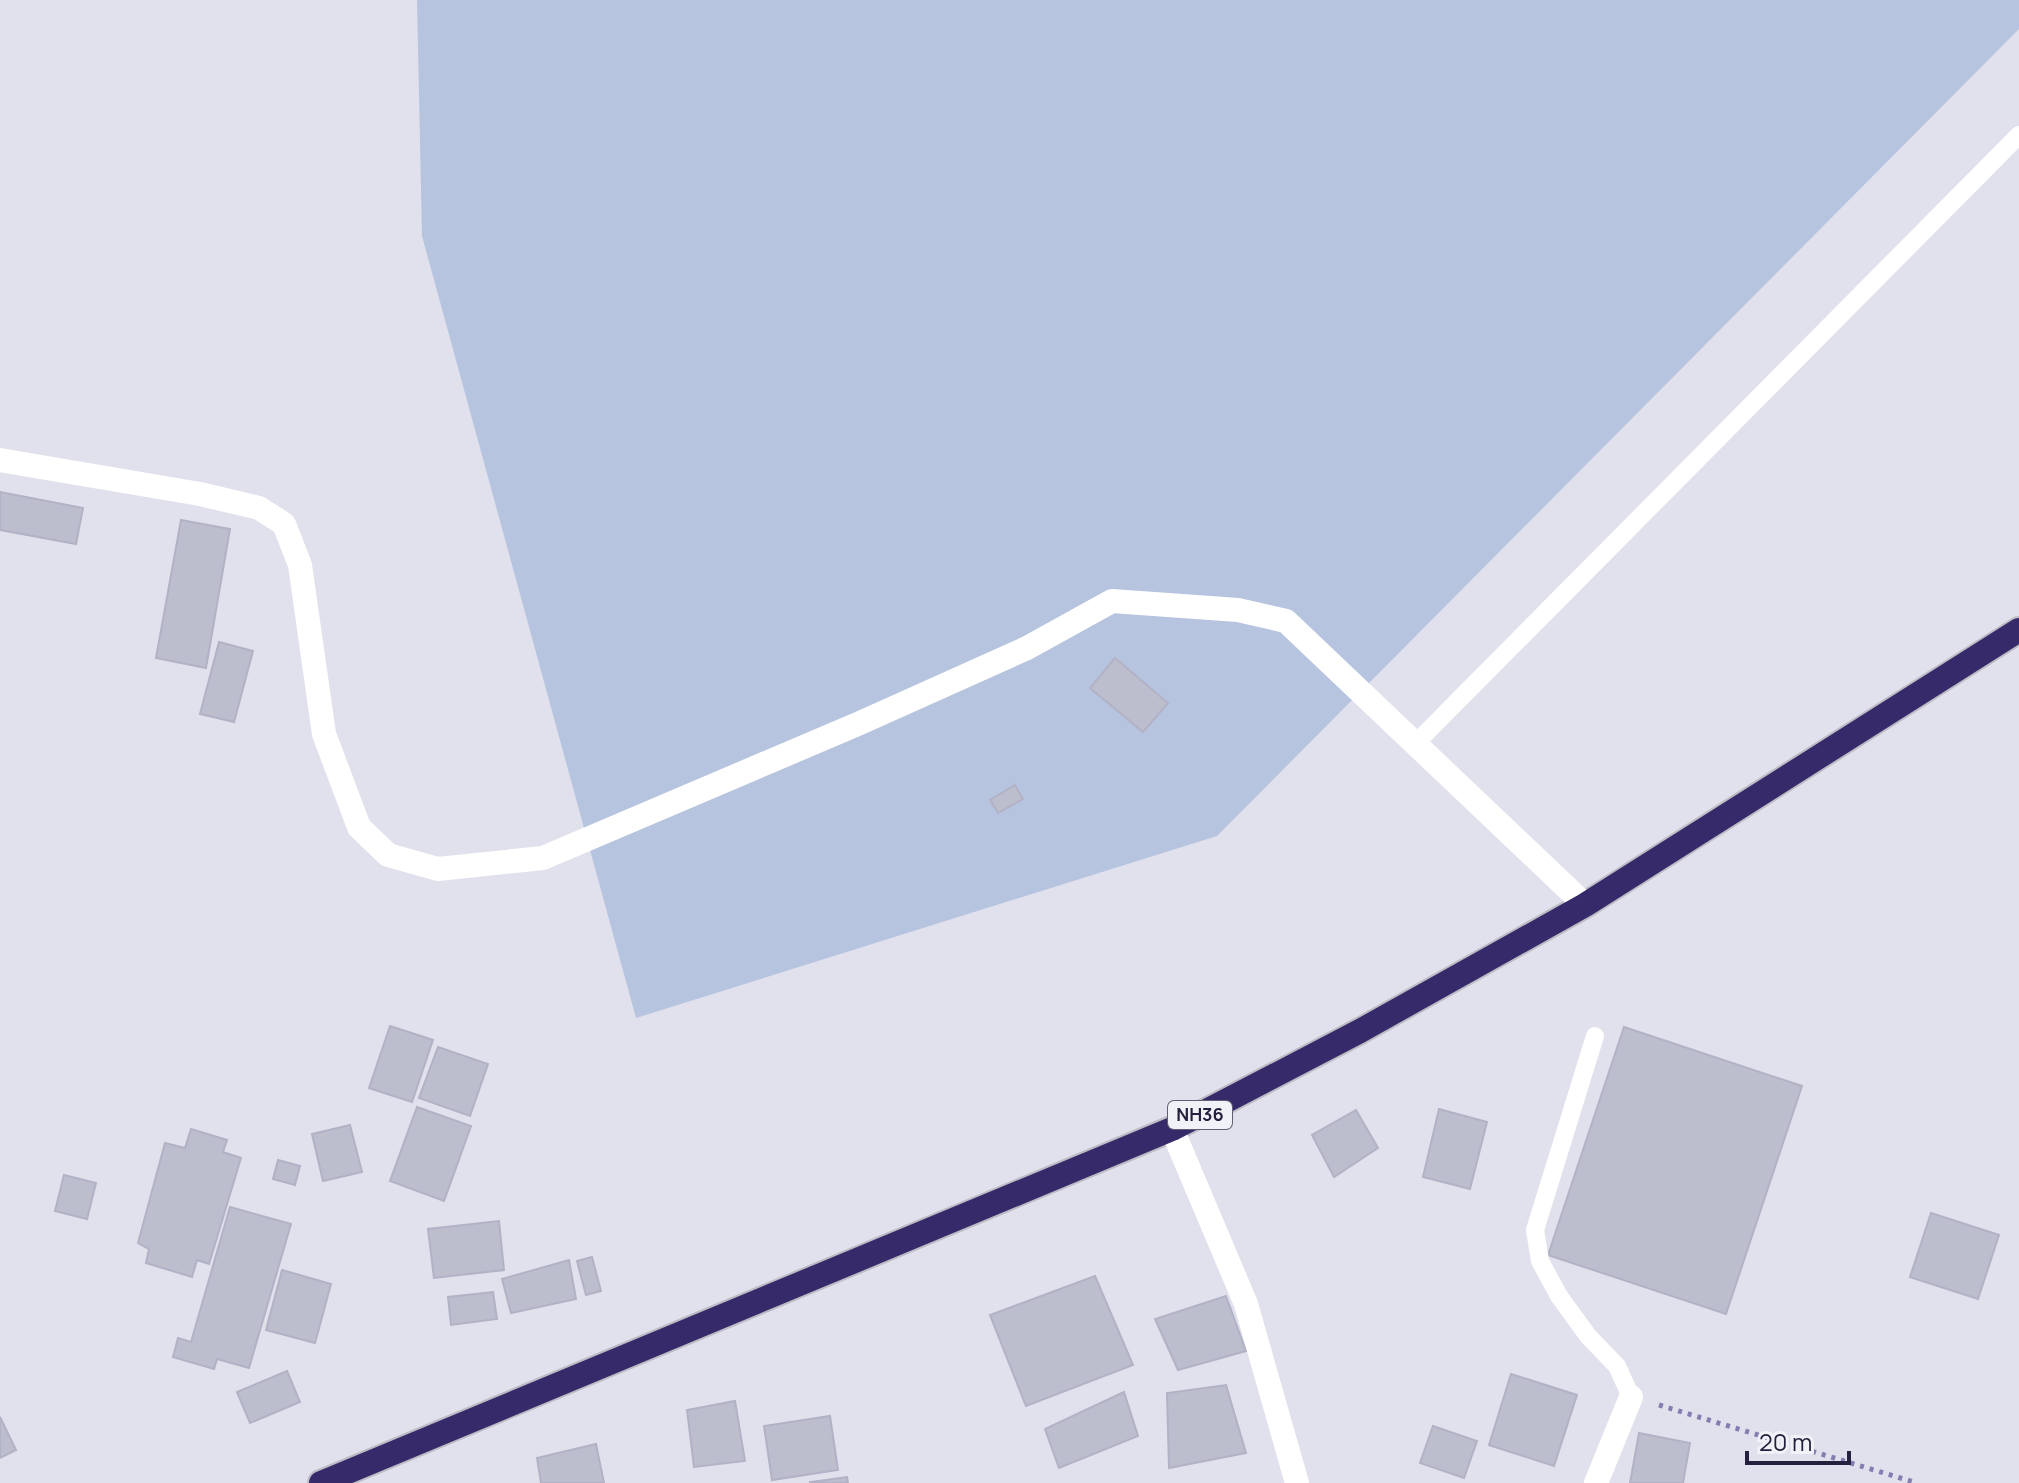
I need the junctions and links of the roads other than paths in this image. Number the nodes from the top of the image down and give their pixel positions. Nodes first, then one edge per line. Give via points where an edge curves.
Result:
1 (2019, 135) edge
2 (0, 460) edge
3 (2019, 630) edge
4 (1415, 744) junction
5 (1585, 905) junction
6 (1595, 1036) dead end
7 (1172, 1129) junction
8 (1631, 1397) joint
9 (321, 1483) edge
10 (1297, 1483) edge
11 (1596, 1483) edge

1 - 4 lane
2 - 4 street via 200,494 259,508 284,524 300,565 324,734 359,827 388,855 438,869 543,858 1013,654 1112,601 1238,610 1286,621
3 - 5 highway, NH36
4 - 5 street
5 - 7 highway, NH36
6 - 8 lane via 1535,1230 1540,1261 1559,1296 1617,1366
7 - 9 highway, NH36
7 - 10 street via 1246,1304
8 - 11 street

